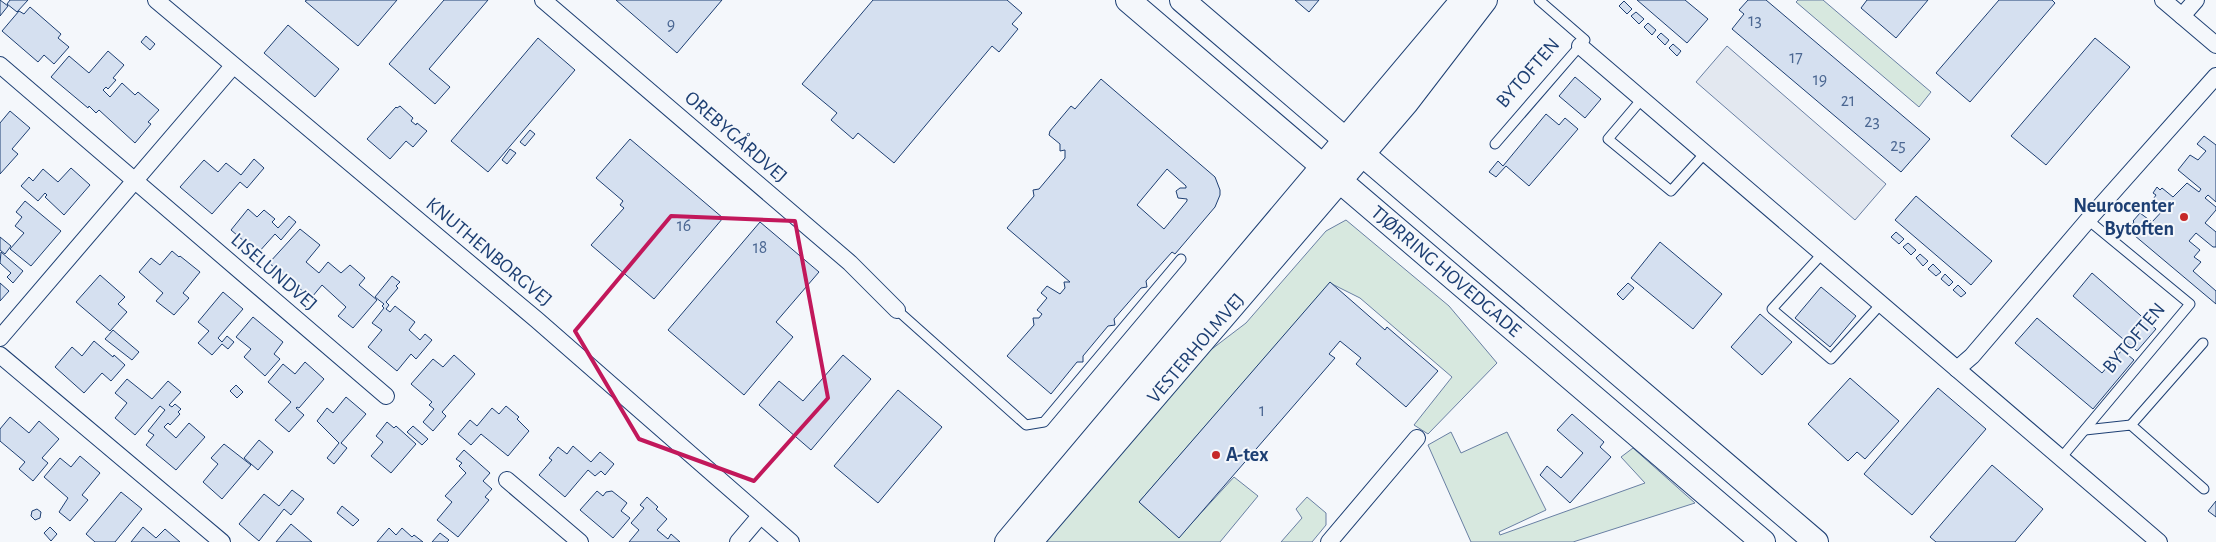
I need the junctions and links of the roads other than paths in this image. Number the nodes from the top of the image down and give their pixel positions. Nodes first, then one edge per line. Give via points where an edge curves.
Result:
1 (156, 0) edge
2 (543, 0) edge
3 (1128, 0) edge
4 (1182, 0) edge
5 (1463, 0) edge
6 (1485, 0) edge
7 (1539, 0) edge
8 (2163, 0) edge
9 (2196, 0) edge
10 (2182, 16) junction
11 (2216, 45) edge
12 (1580, 46) junction
13 (0, 65) edge
14 (233, 66) junction
15 (2216, 76) edge
16 (1642, 99) junction
17 (1495, 144) dead end
18 (1353, 147) junction
19 (1705, 153) junction
20 (1331, 173) junction
21 (134, 180) junction
22 (2088, 220) junction
23 (1822, 254) junction
24 (1181, 259) dead end
25 (1881, 304) junction
26 (898, 310) joint
27 (0, 338) edge
28 (2203, 343) dead end
29 (0, 355) edge
30 (1957, 369) junction
31 (386, 396) dead end
32 (2131, 425) junction
33 (2085, 430) junction
34 (1417, 438) dead end
35 (2062, 458) junction
36 (507, 480) dead end
37 (2204, 489) dead end
38 (760, 516) junction
39 (222, 542) edge
40 (580, 542) edge
41 (738, 542) edge
42 (791, 542) edge
43 (1007, 542) edge
44 (1030, 542) edge
45 (1328, 542) edge
46 (1764, 542) edge
47 (1816, 542) edge
48 (2159, 542) edge

1 - 14 street, KNUTHENBORGVEJ
2 - 26 street, OREBYGÅRDVEJ via 850,263
3 - 20 main road, TJØRRING HOVEDGADE
4 - 18 main road, TJØRRING HOVEDGADE
5 - 18 main road
6 - 18 main road via 1406,102
7 - 12 lane via 1585,40
8 - 10 street
9 - 10 street
10 - 11 street
12 - 16 street, BYTOFTEN
12 - 17 lane, BYTOFTEN
13 - 21 street, LISELUNDVEJ
14 - 21 street
14 - 38 street, KNUTHENBORGVEJ via 537,320
15 - 22 street
16 - 19 street, BYTOFTEN
16 - 19 lane via 1608,139 1671,191
18 - 20 main road, VESTERHOLMVEJ
18 - 47 main road, TJØRRING HOVEDGADE
19 - 23 street, BYTOFTEN
20 - 43 main road, VESTERHOLMVEJ
20 - 44 main road, VESTERHOLMVEJ
20 - 46 main road, TJØRRING HOVEDGADE
21 - 27 street
21 - 31 street, LISELUNDVEJ
22 - 30 street via 1972,356
22 - 33 lane, BYTOFTEN via 2190,304
23 - 25 street, BYTOFTEN
23 - 25 lane via 1772,309 1831,359
24 - 26 lane via 1044,422 1026,425
25 - 30 street, BYTOFTEN
28 - 32 lane
29 - 39 street
30 - 35 street, BYTOFTEN
32 - 33 lane
32 - 37 lane
33 - 35 lane, BYTOFTEN
34 - 45 street
35 - 48 street, BYTOFTEN
36 - 40 street
38 - 41 street
38 - 42 street, KNUTHENBORGVEJ

